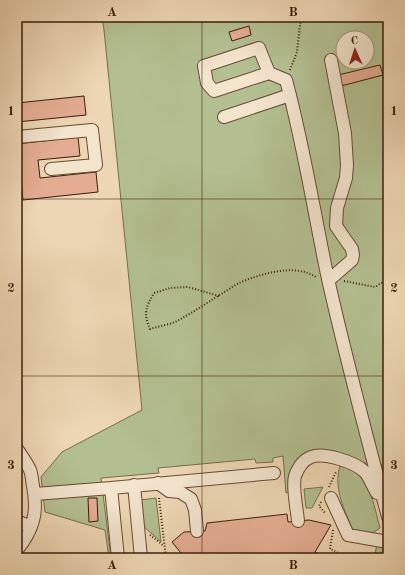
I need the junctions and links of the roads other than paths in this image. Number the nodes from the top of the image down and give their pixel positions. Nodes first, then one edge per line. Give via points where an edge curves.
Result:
1 (331, 60) dead end
2 (269, 73) junction
3 (290, 95) junction
4 (224, 117) dead end
5 (17, 137) edge
6 (51, 169) dead end
7 (329, 283) junction
8 (17, 449) edge
9 (274, 473) dead end
10 (158, 483) junction
11 (134, 485) junction
12 (111, 488) junction
13 (35, 494) junction
14 (331, 498) dead end
15 (387, 512) edge
16 (17, 521) edge
17 (298, 521) dead end
18 (31, 527) junction
19 (197, 531) dead end
20 (388, 542) edge
21 (17, 550) edge
22 (118, 558) edge
23 (141, 558) edge

1 - 7 lane via 345,133 347,165 337,208 336,226 352,249 353,255 352,260
2 - 2 lane via 214,91 207,83 204,66 259,48
2 - 3 lane via 286,80
3 - 4 lane
3 - 7 lane via 298,123
5 - 6 lane via 92,130 96,165
7 - 15 lane
8 - 13 lane via 30,470
9 - 10 lane
10 - 11 lane
10 - 19 lane via 169,492 180,492 191,499 196,510
11 - 12 lane
11 - 23 lane
12 - 13 lane
12 - 22 lane
13 - 18 lane via 35,518
14 - 20 lane via 348,535
15 - 17 lane via 359,467 339,459 315,456 303,463 294,481
16 - 18 lane
18 - 21 lane

